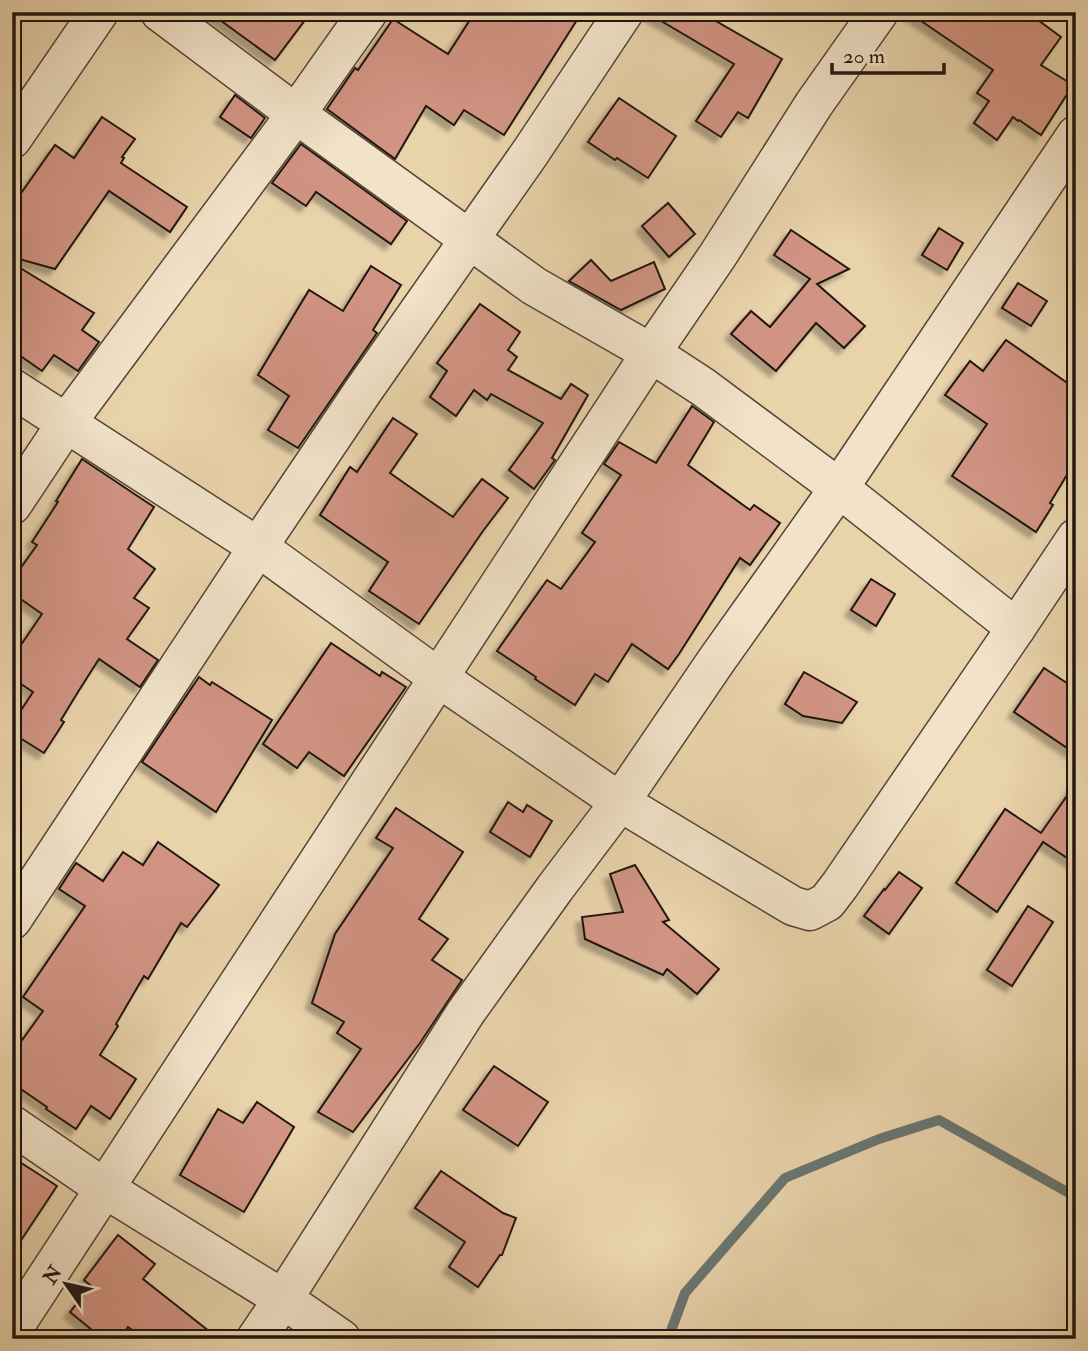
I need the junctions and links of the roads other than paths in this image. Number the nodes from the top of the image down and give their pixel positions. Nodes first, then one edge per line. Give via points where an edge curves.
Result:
1 (99, 12) edge
2 (160, 12) edge
3 (368, 12) edge
4 (624, 12) edge
5 (879, 12) edge
6 (296, 114) junction
7 (1076, 135) edge
8 (12, 139) edge
9 (468, 239) junction
10 (651, 353) junction
11 (12, 388) edge
12 (66, 422) junction
13 (839, 488) junction
14 (12, 505) edge
15 (1076, 538) edge
16 (258, 547) junction
17 (1016, 628) junction
18 (439, 678) junction
19 (620, 802) junction
20 (12, 920) edge
21 (12, 1125) edge
22 (104, 1188) junction
23 (283, 1299) junction
24 (12, 1330) edge
25 (256, 1339) edge
26 (341, 1339) edge

1 - 8 street
2 - 6 street
3 - 6 street
4 - 9 street
5 - 10 street
6 - 9 street
6 - 12 street
7 - 13 street
9 - 10 street via 534,286
9 - 16 street
10 - 13 street
10 - 18 street
11 - 12 street
12 - 14 street
12 - 16 street
13 - 17 street
13 - 19 street
15 - 17 street
16 - 18 street
16 - 20 street
17 - 19 street via 840,885 827,902 810,911 793,906
18 - 19 street
18 - 22 street
19 - 23 street via 466,1012
21 - 22 street
22 - 23 street
22 - 24 street
23 - 25 street
23 - 26 street

